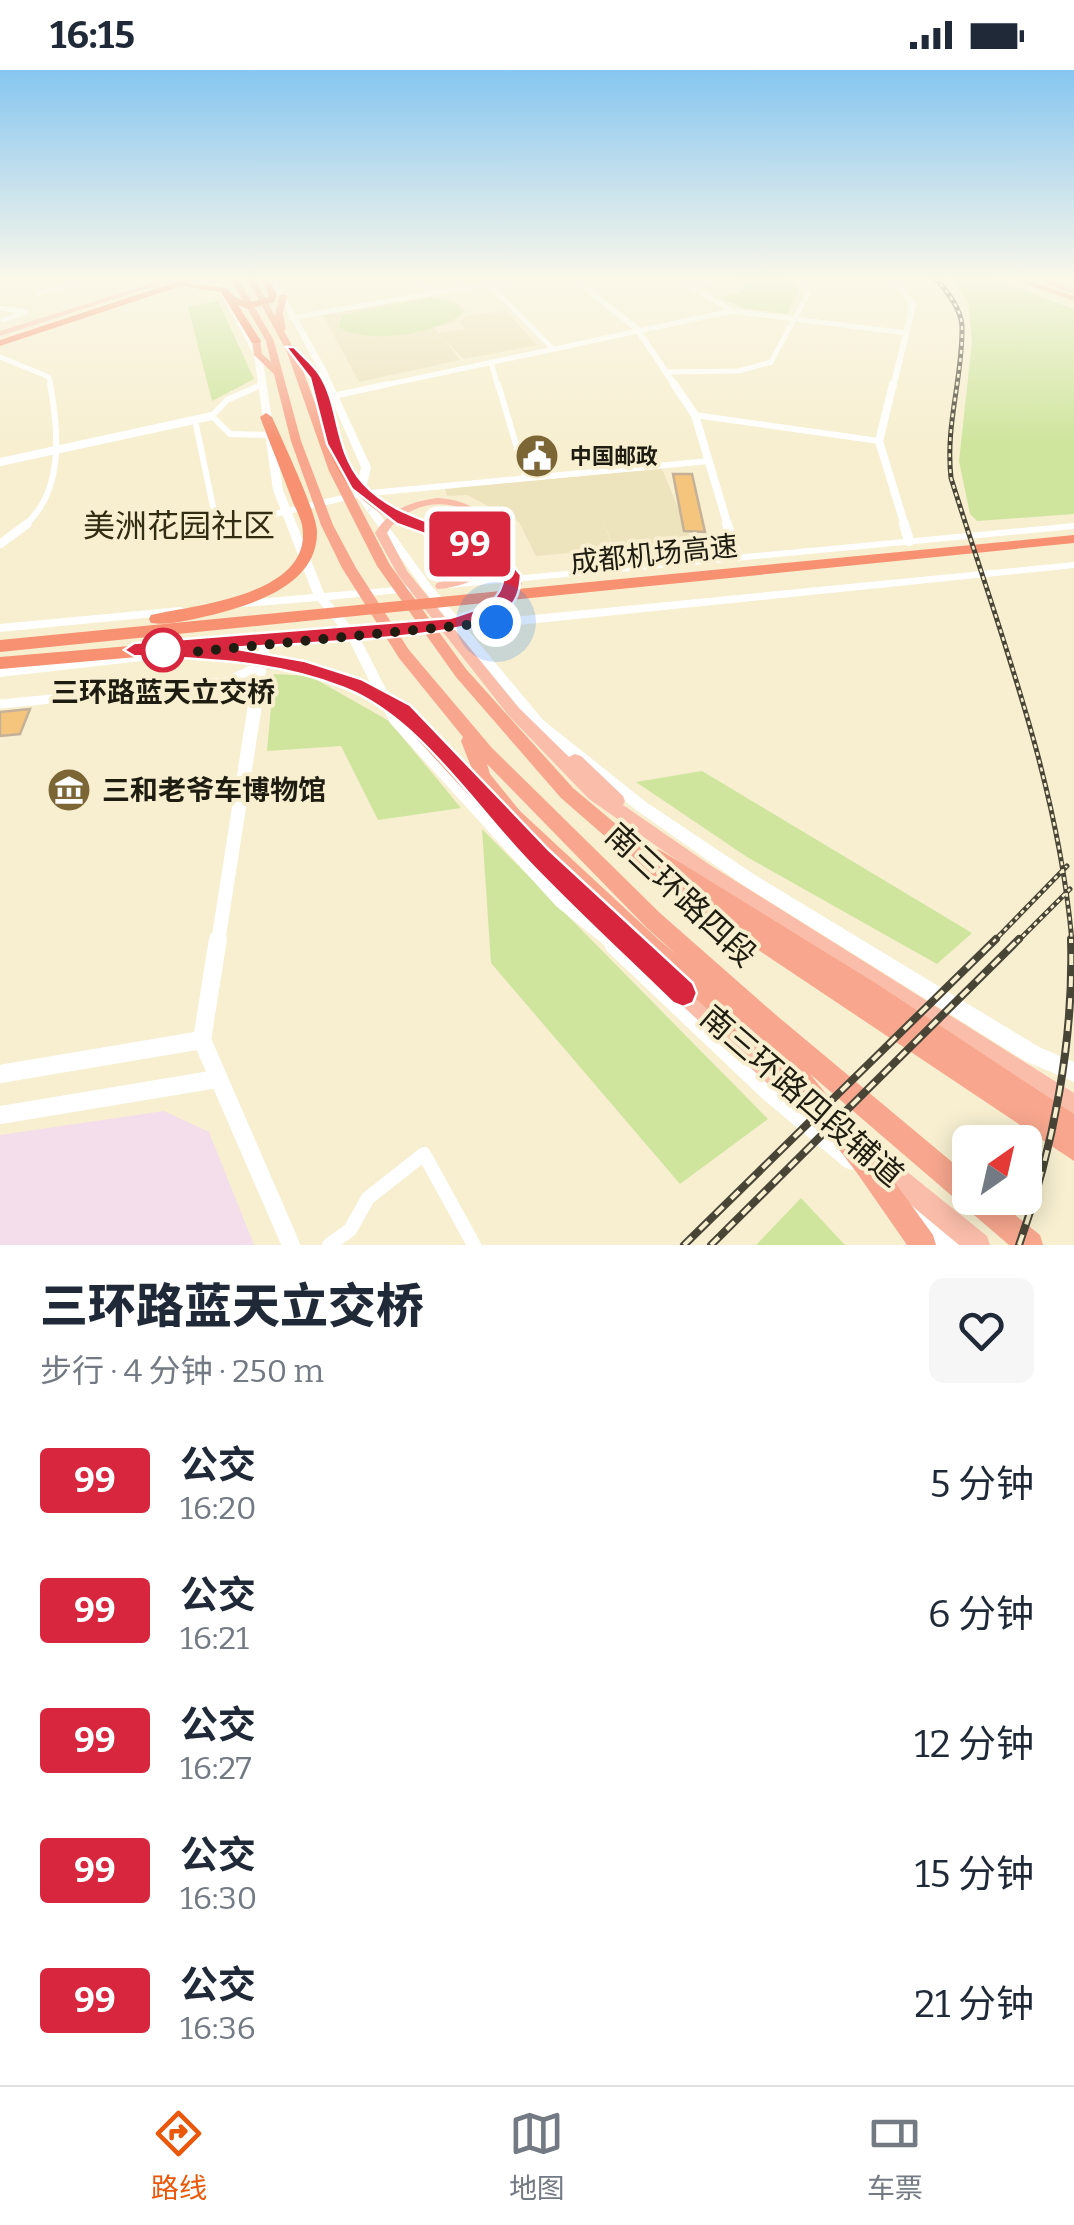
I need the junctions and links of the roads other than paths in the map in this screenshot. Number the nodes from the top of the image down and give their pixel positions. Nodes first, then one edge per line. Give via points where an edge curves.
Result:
1 (246, 333) edge
2 (252, 333) edge
3 (265, 333) edge
4 (282, 333) edge
5 (283, 333) edge
6 (300, 333) edge
7 (537, 333) edge
8 (629, 333) edge
9 (639, 333) edge
10 (788, 333) edge
11 (906, 333) edge
12 (284, 337) junction
13 (256, 340) joint
14 (290, 349) junction
15 (553, 349) junction
16 (258, 355) junction
17 (0, 358) edge
18 (491, 362) junction
19 (666, 372) junction
20 (280, 374) junction
21 (316, 377) joint
22 (261, 386) junction
23 (333, 396) junction
24 (696, 415) junction
25 (212, 416) junction
26 (266, 418) joint
27 (195, 420) junction
28 (274, 440) junction
29 (879, 441) junction
30 (52, 450) junction
31 (709, 461) junction
32 (0, 462) edge
33 (526, 478) junction
34 (360, 494) junction
35 (287, 512) junction
36 (1074, 526) edge
37 (1074, 539) edge
38 (909, 541) junction
39 (0, 544) edge
40 (1074, 550) edge
41 (737, 556) junction
42 (1074, 565) edge
43 (434, 587) junction
44 (319, 595) junction
45 (458, 626) junction
46 (0, 628) edge
47 (0, 636) edge
48 (352, 636) junction
49 (265, 644) junction
50 (0, 646) edge
51 (134, 650) junction
52 (0, 654) edge
53 (0, 663) edge
54 (261, 665) junction
55 (0, 673) edge
56 (0, 704) edge
57 (538, 724) junction
58 (472, 758) junction
59 (612, 831) junction
60 (704, 870) junction
61 (597, 930) junction
62 (683, 993) junction
63 (202, 1040) junction
64 (1074, 1072) edge
65 (0, 1074) edge
66 (217, 1079) junction
67 (1074, 1106) edge
68 (0, 1115) edge
69 (1074, 1128) edge
70 (1074, 1150) edge
71 (952, 1179) edge
72 (994, 1215) edge
73 (291, 1245) edge
74 (329, 1245) edge
75 (474, 1245) edge
76 (923, 1245) edge
77 (952, 1245) edge
78 (978, 1245) edge
79 (1030, 1245) edge

1 - 16 main road
2 - 13 highway
3 - 20 highway
4 - 12 highway
5 - 12 highway
6 - 23 main road
7 - 15 street
8 - 15 street
9 - 19 street
10 - 19 street via 760,368
11 - 29 street
12 - 14 highway
13 - 16 highway
14 - 21 highway
14 - 59 highway, 南三环路四段 via 362,525 413,609 567,793
15 - 18 street
16 - 20 highway
16 - 22 main road
17 - 30 street via 49,377
18 - 23 street
18 - 33 street
19 - 24 street
20 - 58 highway via 327,525 404,654 461,724
21 - 51 highway via 334,444 357,486 403,521 502,560 512,575 511,592 498,608 452,624
22 - 25 street via 236,394
22 - 26 main road
23 - 34 main road via 366,467
24 - 29 street
24 - 31 street
25 - 27 street
25 - 28 street via 230,434
26 - 28 highway
27 - 30 street
27 - 35 street via 218,528
28 - 35 main road, 南三环路四段辅道
28 - 47 highway via 311,538 299,566 278,583 214,610
29 - 38 street
30 - 32 street
30 - 39 street via 52,488 42,509
31 - 33 street
31 - 41 street
33 - 34 street
34 - 35 street
34 - 43 main road
35 - 44 main road, 南三环路四段辅道
36 - 38 main road
37 - 50 highway, 成都机场高速
38 - 41 main road
40 - 52 highway, 成都机场高速
41 - 43 main road
42 - 45 main road
43 - 44 main road
43 - 45 main road
43 - 60 main road via 480,574 500,560 502,543 476,512 446,503 411,506 384,524 383,540 514,712 595,794
44 - 46 main road
44 - 48 main road, 南三环路四段辅道
45 - 48 main road
45 - 57 main road
48 - 49 main road
48 - 61 main road, 南三环路四段辅道 via 395,720 562,901
49 - 54 street
49 - 55 main road
51 - 53 highway
51 - 58 highway via 254,657 333,675
54 - 56 street via 226,682
54 - 63 street
57 - 60 main road via 626,810
57 - 64 main road via 749,880 1016,1045
58 - 62 highway via 540,857
58 - 71 highway, 南三环路四段
58 - 76 highway via 514,816 788,1066
59 - 69 highway, 南三环路四段
59 - 70 highway, 南三环路四段 via 668,879
60 - 67 main road
61 - 62 main road, 南三环路四段辅道
61 - 77 main road via 771,1093
62 - 78 main road, 南三环路四段辅道
63 - 65 street
63 - 66 street
66 - 68 street
66 - 73 street
72 - 79 highway, 南三环路四段
74 - 75 street via 350,1230 368,1198 424,1154

